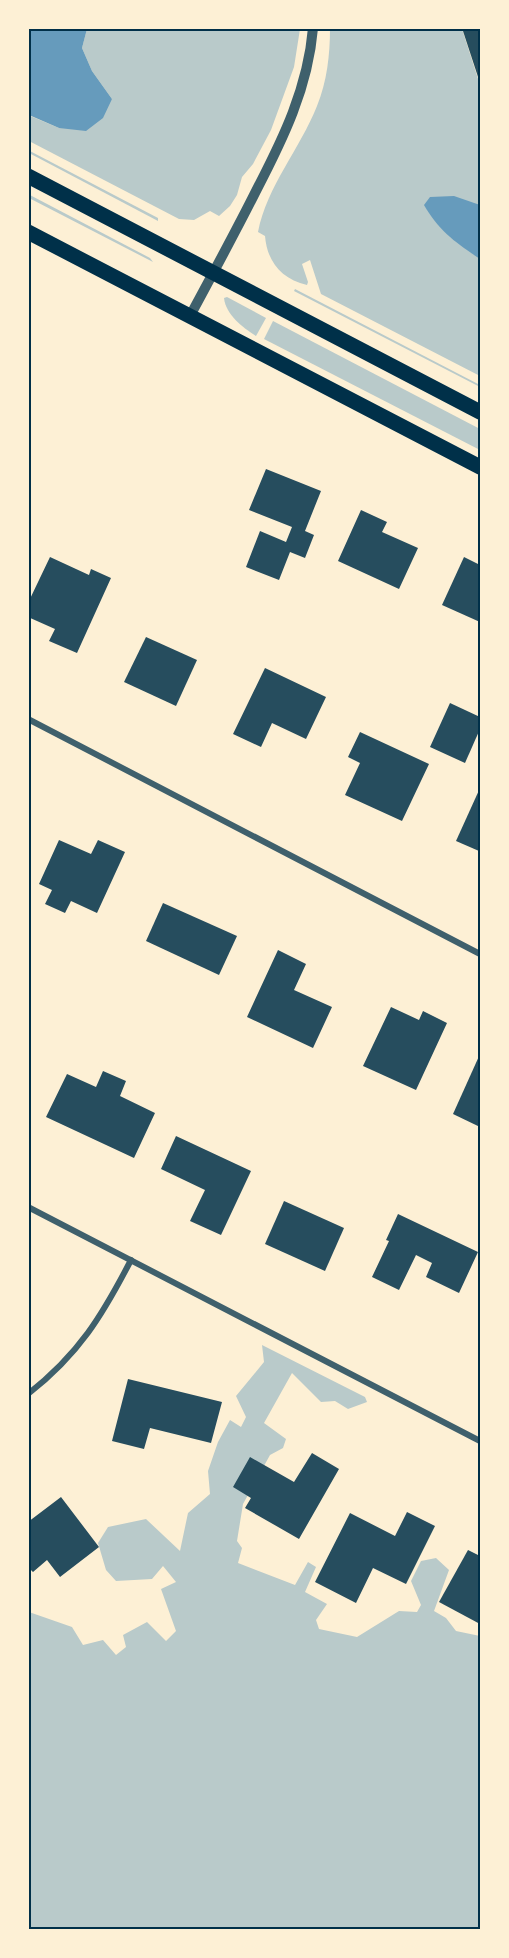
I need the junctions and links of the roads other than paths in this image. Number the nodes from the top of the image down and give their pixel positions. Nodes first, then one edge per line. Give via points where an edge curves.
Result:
1 (313, 28) edge
2 (28, 176) edge
3 (28, 232) edge
4 (213, 273) junction
5 (190, 316) junction
6 (480, 412) edge
7 (480, 467) edge
8 (28, 719) edge
9 (480, 954) edge
10 (28, 1207) edge
11 (131, 1260) junction
12 (28, 1394) edge
13 (480, 1441) edge

1 - 4 street via 302,90 285,135
2 - 4 main road
3 - 5 main road
4 - 5 street
4 - 6 main road
5 - 7 main road
8 - 9 street
10 - 11 street
11 - 12 street via 105,1310 82,1343
11 - 13 street

